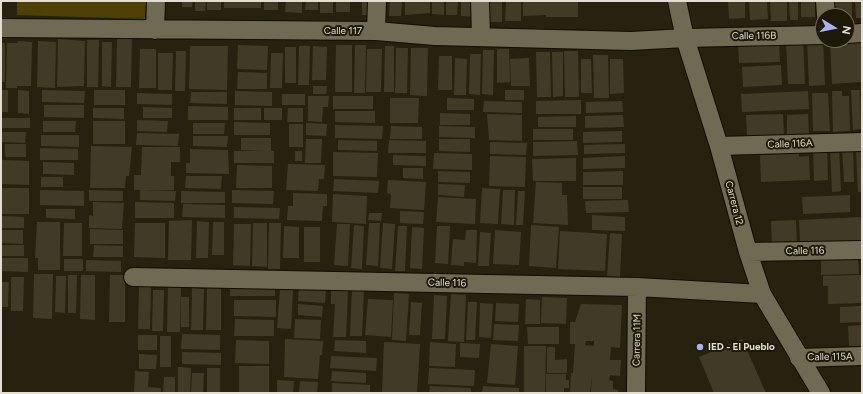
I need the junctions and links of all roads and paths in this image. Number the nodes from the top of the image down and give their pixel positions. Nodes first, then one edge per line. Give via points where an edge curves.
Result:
1 (156, 1) edge
2 (377, 1) edge
3 (480, 1) edge
4 (676, 1) edge
5 (1, 28) edge
6 (155, 30) junction
7 (376, 31) junction
8 (815, 35) edge
9 (481, 37) junction
10 (684, 38) junction
11 (862, 142) edge
12 (718, 146) junction
13 (862, 250) edge
14 (748, 252) junction
15 (132, 277) dead end
16 (637, 286) junction
17 (762, 294) junction
18 (862, 356) edge
19 (799, 358) junction
20 (636, 393) edge
21 (821, 393) edge

1 - 6 street
2 - 7 street
3 - 9 street
4 - 10 street, Carrera 12
5 - 6 street, Calle 117
6 - 7 street, Calle 117
7 - 9 street, Calle 117
8 - 10 street, Calle 116B
9 - 10 street, Calle 117 via 631,41
10 - 12 street, Carrera 12
11 - 12 street, Calle 116A
12 - 14 street, Carrera 12
13 - 14 street, Calle 116
14 - 17 street, Carrera 12
15 - 16 street, Calle 116
16 - 17 street, Calle 116
16 - 20 street, Carrera 11M
17 - 19 street, Carrera 12
18 - 19 street, Calle 115A
19 - 21 street, Carrera 12

